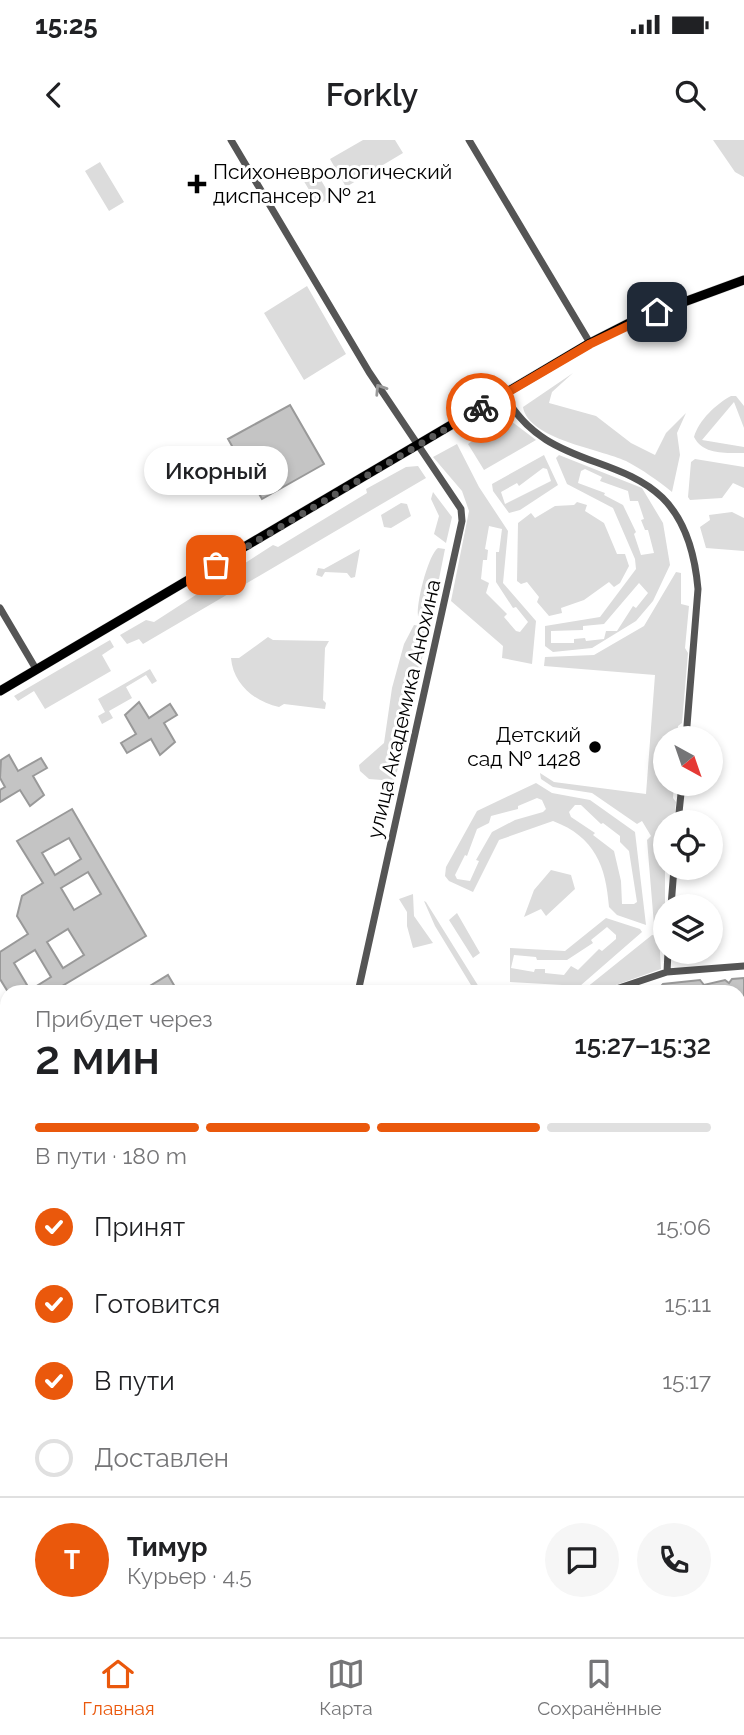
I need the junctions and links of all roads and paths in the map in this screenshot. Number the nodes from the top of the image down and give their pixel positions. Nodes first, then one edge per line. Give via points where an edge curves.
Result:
1 (231, 140) edge
2 (469, 140) edge
3 (744, 280) edge
4 (590, 344) junction
5 (504, 394) junction
6 (416, 446) junction
7 (0, 607) edge
8 (36, 669) junction
9 (0, 691) edge
10 (687, 726) edge
11 (667, 964) edge
12 (744, 966) edge
13 (667, 972) junction
14 (360, 985) edge
15 (628, 985) edge

6 -> 1 street, улица Академика Анохина
2 - 4 street
3 - 4 main road via 635,320
4 - 5 main road
5 - 6 main road
5 - 10 street via 539,437 647,483 669,505 686,532 698,589
6 - 8 main road
6 - 14 street, улица Академика Анохина via 458,501 462,521
7 - 8 street
8 - 9 main road
11 - 13 street
12 - 13 street
13 - 15 street

